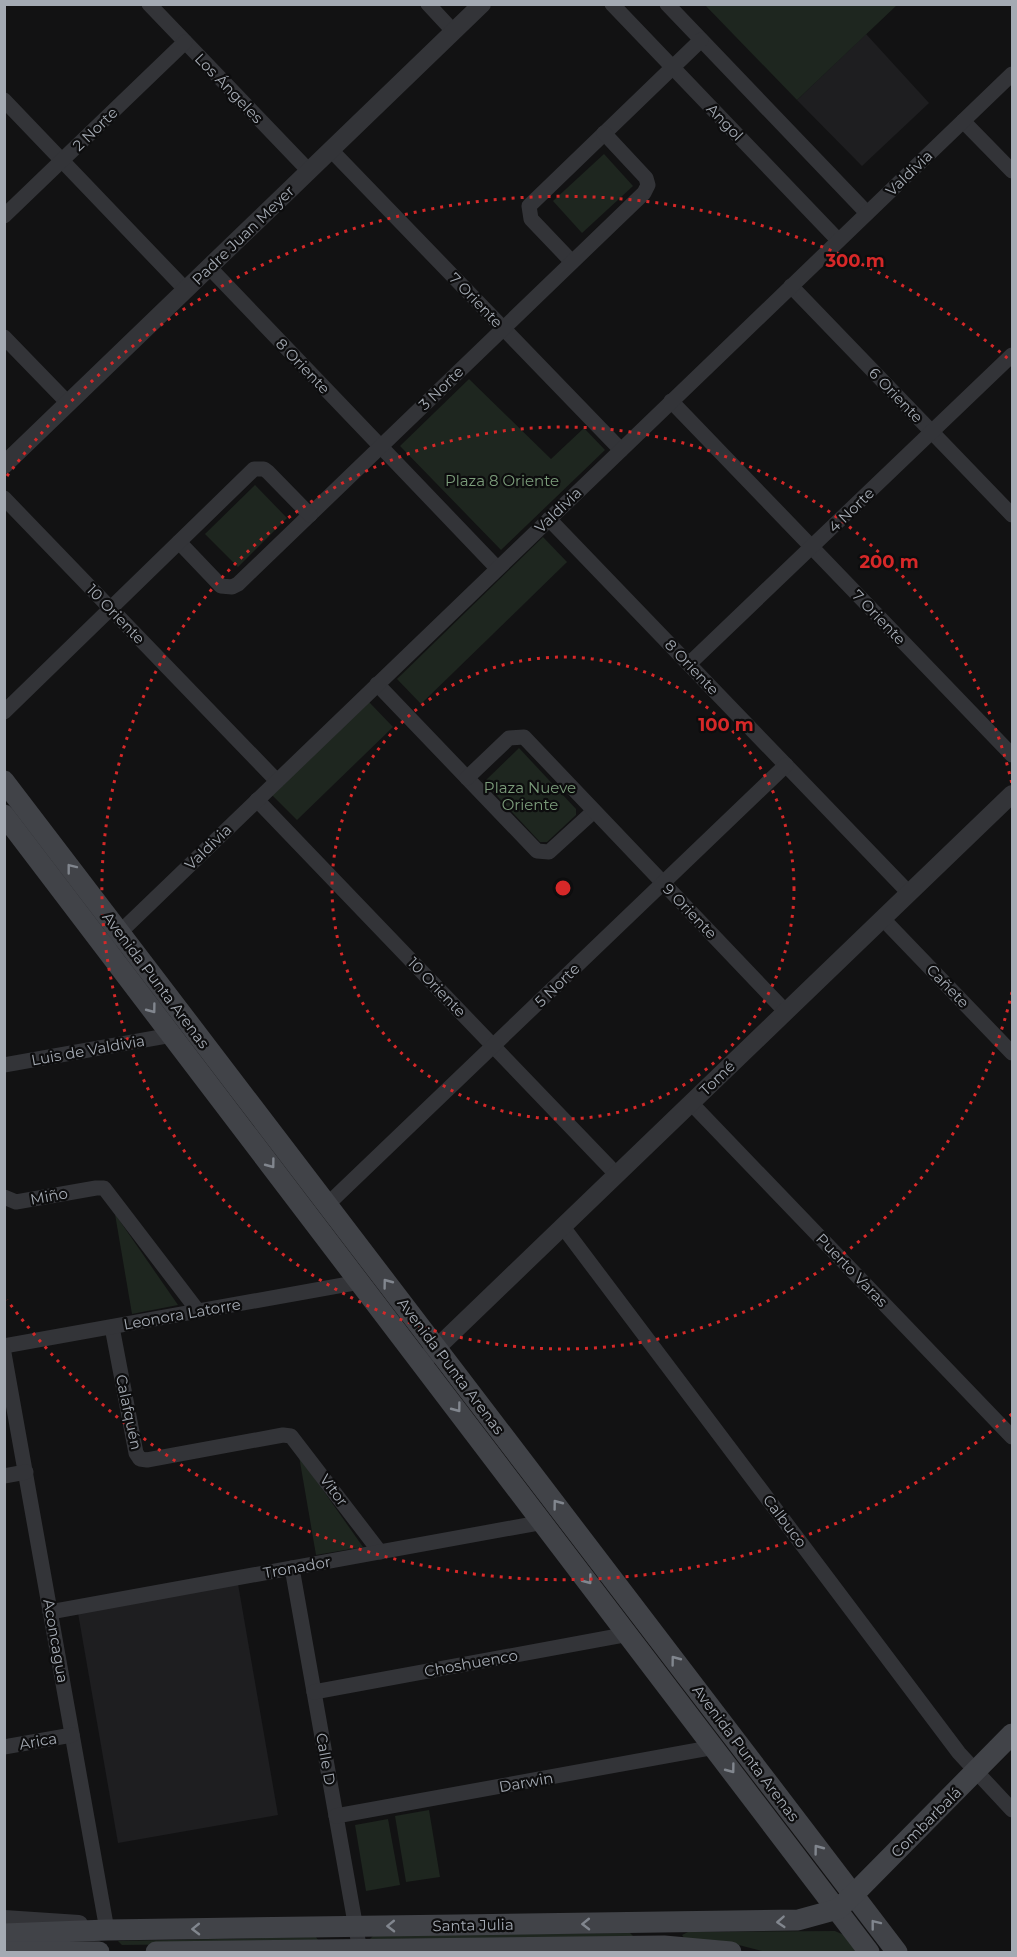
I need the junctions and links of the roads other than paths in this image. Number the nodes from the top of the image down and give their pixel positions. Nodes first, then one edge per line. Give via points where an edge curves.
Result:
1 (149, 4) edge
2 (482, 4) edge
3 (612, 4) edge
4 (667, 4) edge
5 (432, 6) edge
6 (454, 32) junction
7 (701, 40) junction
8 (185, 42) junction
9 (673, 68) junction
10 (1012, 74) edge
11 (4, 100) edge
12 (963, 121) junction
13 (604, 134) junction
14 (331, 150) junction
15 (62, 160) junction
16 (309, 171) junction
17 (1012, 171) edge
18 (867, 213) junction
19 (4, 216) edge
20 (838, 240) junction
21 (572, 262) junction
22 (209, 267) junction
23 (791, 286) junction
24 (186, 290) junction
25 (503, 328) junction
26 (4, 337) edge
27 (1012, 355) edge
28 (671, 401) junction
29 (68, 404) junction
30 (932, 432) junction
31 (381, 447) junction
32 (621, 450) junction
33 (4, 465) edge
34 (4, 498) edge
35 (1009, 505) edge
36 (310, 515) junction
37 (549, 519) junction
38 (179, 542) junction
39 (812, 547) junction
40 (497, 568) junction
41 (111, 609) junction
42 (689, 664) junction
43 (377, 684) junction
44 (4, 712) edge
45 (1012, 755) edge
46 (786, 765) junction
47 (467, 778) junction
48 (4, 781) edge
49 (277, 781) junction
50 (1012, 794) edge
51 (257, 800) junction
52 (594, 811) junction
53 (4, 815) edge
54 (663, 883) junction
55 (909, 893) junction
56 (883, 919) junction
57 (120, 932) junction
58 (105, 947) junction
59 (786, 1012) junction
60 (172, 1035) junction
61 (493, 1046) junction
62 (1012, 1053) edge
63 (4, 1065) edge
64 (691, 1103) junction
65 (617, 1175) junction
66 (4, 1197) edge
67 (328, 1204) junction
68 (563, 1227) junction
69 (360, 1282) junction
70 (198, 1311) junction
71 (112, 1327) junction
72 (4, 1346) edge
73 (4, 1353) edge
74 (429, 1354) junction
75 (284, 1435) joint
76 (1012, 1437) edge
77 (26, 1472) junction
78 (4, 1476) edge
79 (544, 1522) junction
80 (380, 1552) junction
81 (292, 1568) junction
82 (50, 1612) junction
83 (629, 1634) junction
84 (314, 1692) junction
85 (1012, 1734) edge
86 (72, 1735) junction
87 (4, 1747) edge
88 (715, 1748) junction
89 (975, 1771) junction
90 (1012, 1810) edge
91 (336, 1815) junction
92 (845, 1902) junction
93 (4, 1919) edge
94 (327, 1927) junction
95 (356, 1927) junction
96 (107, 1930) junction
97 (4, 1934) edge
98 (664, 1949) edge
99 (360, 1951) junction
100 (4, 1952) edge
101 (323, 1952) edge
102 (99, 1953) edge
103 (156, 1953) edge
104 (731, 1953) edge
105 (869, 1953) edge
106 (897, 1953) edge

1 - 8 street, Los Ángeles
2 - 6 street, Padre Juan Meyer
3 - 9 street, Angol
4 - 7 street
5 - 6 street
6 - 14 street, Padre Juan Meyer
7 - 9 street
7 - 18 street
8 - 15 street, 2 Norte
8 - 16 street, Los Ángeles
9 - 13 street
9 - 20 street, Angol
10 - 12 street, Valdivia
11 - 15 street
12 - 17 street
12 - 18 street, Valdivia
13 - 21 street, 3 Norte via 644,175 648,185
13 - 21 street via 532,202 528,211
14 - 16 street, Padre Juan Meyer
14 - 25 street, 7 Oriente
15 - 19 street, 2 Norte
15 - 24 street
16 - 22 street, Padre Juan Meyer
18 - 20 street, Valdivia
20 - 23 street, Valdivia
21 - 25 street, 3 Norte
22 - 24 street, Padre Juan Meyer
22 - 31 street, 8 Oriente
23 - 28 street, Valdivia
23 - 30 street, 6 Oriente
24 - 29 street, Padre Juan Meyer
25 - 31 street, 3 Norte
25 - 32 street, 7 Oriente
26 - 29 street
27 - 30 street, 4 Norte
28 - 32 street, Valdivia
28 - 39 street, 7 Oriente
29 - 33 street, Padre Juan Meyer
30 - 35 street, 6 Oriente
30 - 39 street, 4 Norte
31 - 36 street, 3 Norte
31 - 40 street, 8 Oriente
32 - 37 street, Valdivia
34 - 41 street, 10 Oriente
36 - 38 street, 3 Norte via 232,587 221,586
36 - 38 street via 268,472 259,468 250,472
37 - 40 street, Valdivia
37 - 42 street, 8 Oriente
38 - 41 street
39 - 42 street, 4 Norte
39 - 45 street, 7 Oriente
40 - 43 street, Valdivia
41 - 44 street
41 - 49 street, 10 Oriente
42 - 46 street, 8 Oriente
43 - 47 street
43 - 49 street, Valdivia
46 - 54 street, 5 Norte
46 - 55 street, 8 Oriente
47 - 52 street via 541,853 553,849
47 - 52 street, 9 Oriente via 509,738 519,735
57 -> 48 main road, Avenida Punta Arenas
49 - 51 street, Valdivia
50 - 55 street, Tomé
51 - 57 street, Valdivia
51 - 61 street, 10 Oriente
52 - 54 street, 9 Oriente
53 - 58 main road, Avenida Punta Arenas
54 - 59 street, 9 Oriente
54 - 61 street, 5 Norte
55 - 56 street, Tomé
56 - 59 street, Tomé
56 - 62 street, Cañete
57 - 58 street, Valdivia
57 - 67 main road, Avenida Punta Arenas
58 -> 60 main road, Avenida Punta Arenas
59 - 64 street, Tomé
60 - 63 street, Luis de Valdivia
60 -> 69 main road, Avenida Punta Arenas
61 - 65 street, 10 Oriente
61 - 67 street, 5 Norte
64 - 65 street, Tomé
64 - 76 street, Puerto Varas
65 - 68 street, Tomé
66 - 70 street, Miño via 16,1202 96,1188 108,1191
74 -> 67 main road, Avenida Punta Arenas
68 - 74 street, Tomé
68 - 89 street, Calbuco
69 - 70 street, Leonora Latorre
69 - 74 main road, Avenida Punta Arenas
70 - 71 street, Leonora Latorre
71 - 72 street, Leonora Latorre
71 - 75 street, Calafquén via 140,1459
73 - 77 street, Aconcagua
74 -> 79 main road, Avenida Punta Arenas
92 -> 74 main road, Avenida Punta Arenas
75 - 80 street, Vitor via 297,1441
77 - 78 street
77 - 82 street, Aconcagua
79 - 80 street, Tronador
79 -> 83 main road, Avenida Punta Arenas
80 - 81 street, Tronador
81 - 82 street, Tronador
81 - 84 street, Calle D
82 - 86 street, Aconcagua
83 - 84 street, Choshuenco
83 - 88 main road, Avenida Punta Arenas
84 - 91 street, Calle D
85 - 89 main road, Combarbalá
86 - 87 street, Arica
86 - 96 street, Aconcagua
88 - 91 street, Darwin
88 -> 92 main road, Avenida Punta Arenas
89 - 90 street, Calbuco
89 - 92 main road, Combarbalá
91 - 95 street, Calle D
92 -> 95 main road, Santa Julia via 814,1917 779,1922
92 - 105 main road, Avenida Punta Arenas
106 -> 92 main road, Avenida Punta Arenas
93 - 96 street, Santa Julia via 62,1922
94 - 95 main road, Santa Julia
94 -> 96 main road, Santa Julia
94 - 101 street
95 - 99 street, Calle D
96 - 97 main road, Santa Julia
98 - 99 main road, Santa Julia
98 - 104 main road, Santa Julia via 700,1948
99 - 101 main road, Santa Julia
100 - 102 main road
101 - 103 main road, Santa Julia

